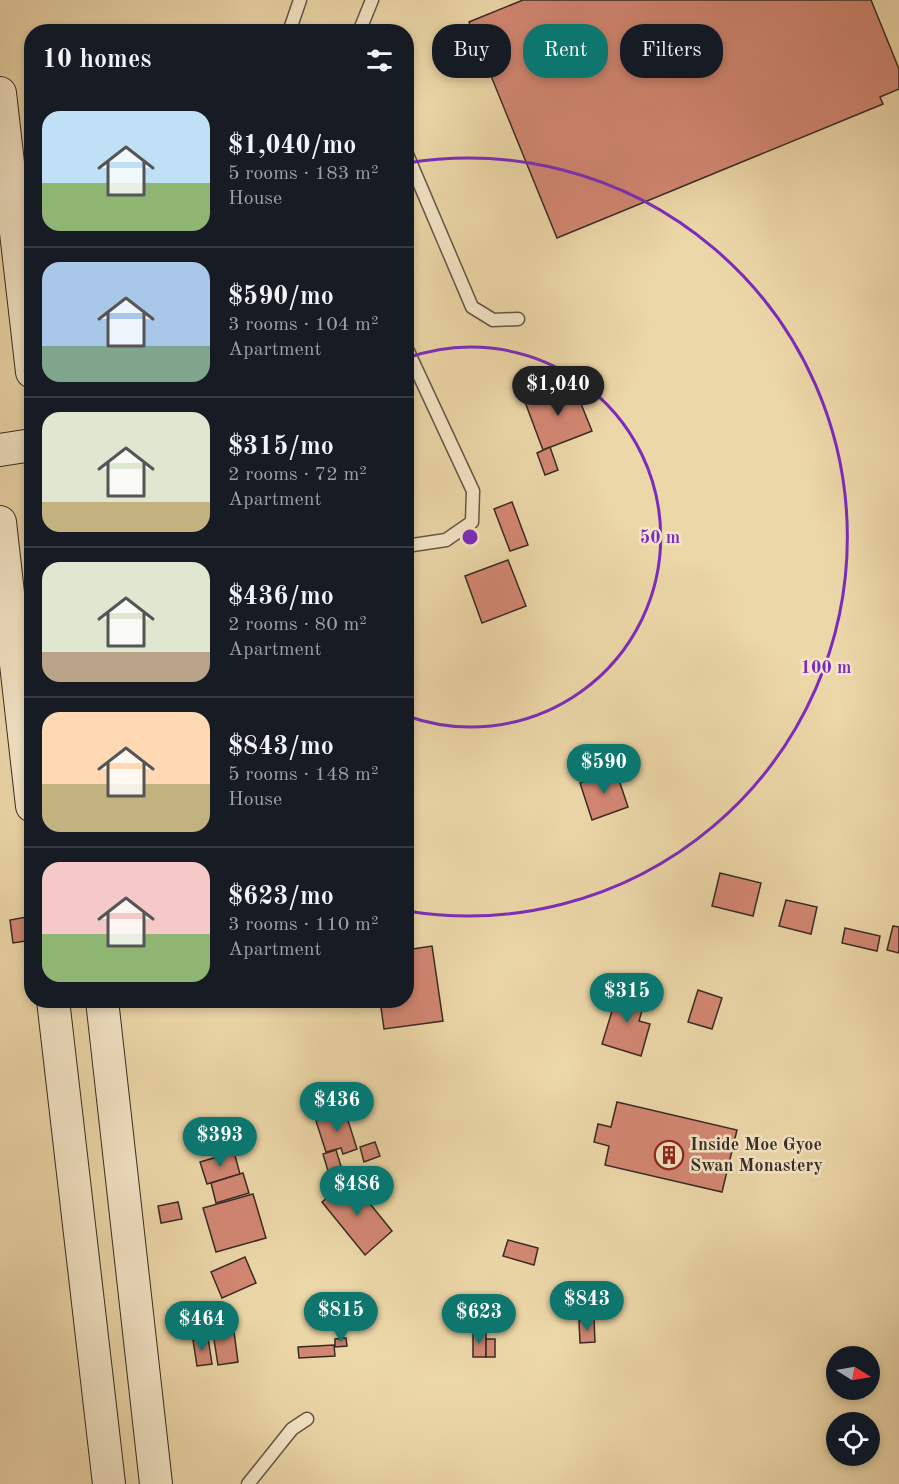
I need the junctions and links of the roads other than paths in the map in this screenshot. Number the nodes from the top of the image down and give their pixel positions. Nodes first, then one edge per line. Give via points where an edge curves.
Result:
1 (300, 0) edge
2 (372, 0) edge
3 (292, 24) edge
4 (362, 24) edge
5 (0, 93) edge
6 (414, 171) edge
7 (24, 302) edge
8 (519, 319) dead end
9 (414, 364) edge
10 (24, 446) edge
11 (0, 450) edge
12 (0, 522) edge
13 (414, 545) edge
14 (24, 735) edge
15 (54, 1008) edge
16 (103, 1008) edge
17 (307, 1419) dead end
18 (109, 1484) edge
19 (156, 1484) edge
20 (248, 1484) edge

1 - 3 lane
2 - 4 lane
5 - 7 main road
6 - 8 lane via 472,307 493,320
9 - 13 lane via 473,491 472,522 447,540
10 - 11 main road
12 - 14 main road
15 - 18 main road
16 - 19 main road
17 - 20 lane via 292,1429

